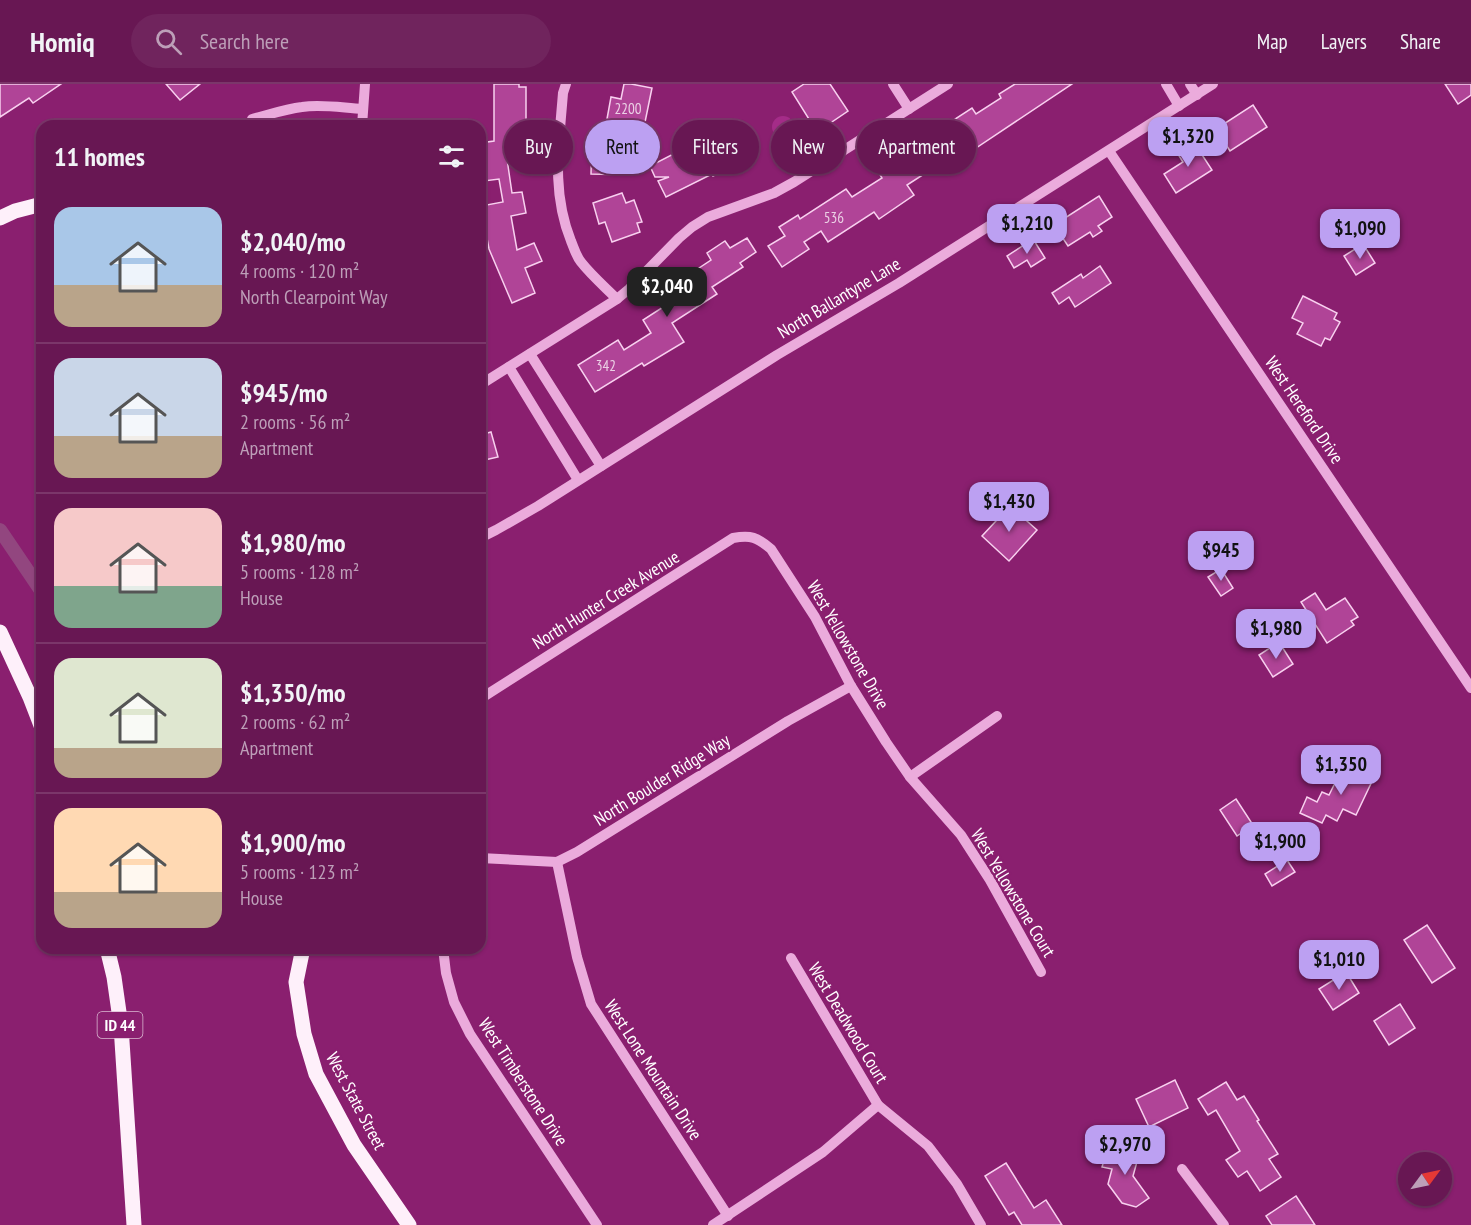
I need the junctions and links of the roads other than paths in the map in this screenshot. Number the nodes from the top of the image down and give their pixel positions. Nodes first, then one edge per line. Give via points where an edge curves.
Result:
1 (365, 84) edge
2 (566, 84) edge
3 (893, 84) edge
4 (948, 84) edge
5 (1166, 84) edge
6 (1190, 84) edge
7 (1213, 84) edge
8 (1197, 95) junction
9 (1179, 106) junction
10 (363, 109) junction
11 (909, 109) junction
12 (252, 119) dead end
13 (362, 120) edge
14 (1109, 151) junction
15 (36, 206) edge
16 (0, 218) edge
17 (617, 299) junction
18 (530, 354) junction
19 (509, 367) junction
20 (486, 382) edge
21 (601, 466) junction
22 (578, 480) junction
23 (486, 535) edge
24 (753, 536) joint
25 (0, 632) edge
26 (851, 686) junction
27 (1471, 688) edge
28 (486, 695) edge
29 (36, 712) edge
30 (997, 716) dead end
31 (910, 777) junction
32 (486, 858) edge
33 (557, 862) junction
34 (108, 954) edge
35 (302, 954) edge
36 (444, 954) edge
37 (791, 958) dead end
38 (1041, 972) dead end
39 (878, 1105) junction
40 (1182, 1169) dead end
41 (728, 1216) junction
42 (591, 1223) edge
43 (134, 1225) edge
44 (409, 1225) edge
45 (713, 1225) edge
46 (981, 1225) edge
47 (1224, 1225) edge

1 - 10 street
2 - 17 street via 558,163 564,220 580,262
3 - 11 street
4 - 11 street
5 - 9 street
6 - 8 street
7 - 8 street, North Ballantyne Lane
8 - 9 street, North Ballantyne Lane
9 - 14 street, North Ballantyne Lane
10 - 12 street via 303,106
10 - 13 street
11 - 17 street via 774,193 708,217 692,227
14 - 21 street, North Ballantyne Lane
14 - 27 street, West Hereford Drive
15 - 16 main road
17 - 18 street
18 - 19 street
18 - 21 street
19 - 20 street
19 - 22 street
21 - 22 street, North Ballantyne Lane
22 - 23 street, North Ballantyne Lane
24 - 26 street, West Yellowstone Drive via 771,549 815,617
24 - 28 street, North Hunter Creek Avenue via 733,538
25 - 29 main road
26 - 31 street, West Yellowstone Drive
26 - 33 street, North Boulder Ridge Way
30 - 31 street
31 - 38 street, West Yellowstone Court via 961,835
32 - 33 street, North Boulder Ridge Way
33 - 41 street, West Lone Mountain Drive via 591,1004
34 - 43 main road, ID 44 via 121,1026
35 - 44 main road, West State Street via 296,982 304,1034 316,1074 354,1145
36 - 42 street, West Timberstone Drive via 454,1002 470,1034
37 - 39 street, West Deadwood Court
39 - 41 street via 823,1152
39 - 46 street via 928,1146
40 - 47 street
41 - 45 street

